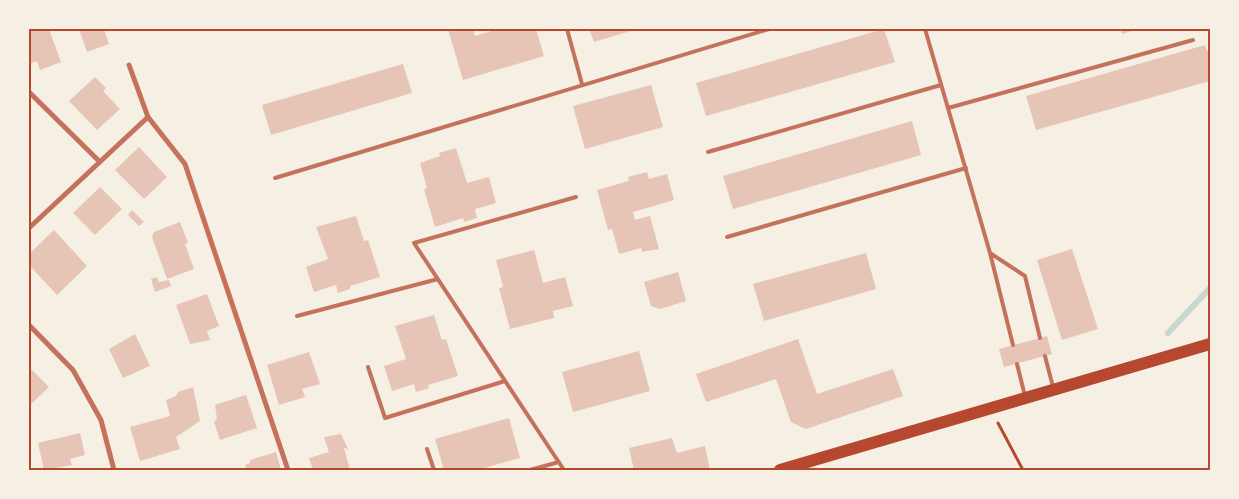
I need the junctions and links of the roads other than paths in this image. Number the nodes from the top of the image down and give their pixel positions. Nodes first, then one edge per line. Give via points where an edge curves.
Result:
1 (567, 29) edge
2 (769, 29) edge
3 (925, 29) edge
4 (1192, 40) dead end
5 (129, 65) dead end
6 (582, 84) junction
7 (941, 85) junction
8 (29, 92) edge
9 (948, 108) junction
10 (148, 117) junction
11 (708, 152) dead end
12 (100, 162) junction
13 (966, 168) junction
14 (275, 178) dead end
15 (576, 197) dead end
16 (29, 228) edge
17 (727, 237) dead end
18 (990, 253) junction
19 (438, 279) junction
20 (297, 316) dead end
21 (29, 325) edge
22 (1040, 338) dead end
23 (1210, 344) edge
24 (1013, 345) dead end
25 (1045, 356) dead end
26 (1017, 364) dead end
27 (368, 367) dead end
28 (505, 381) junction
29 (1053, 389) junction
30 (1025, 397) junction
31 (427, 449) dead end
32 (559, 462) junction
33 (114, 470) edge
34 (288, 470) edge
35 (434, 470) edge
36 (530, 470) edge
37 (564, 470) edge
38 (780, 470) edge

1 - 6 lane
2 - 6 lane
3 - 7 lane
4 - 9 lane
5 - 10 street
6 - 14 lane
7 - 9 lane
7 - 11 lane
8 - 12 street
9 - 13 lane
10 - 12 street
10 - 34 street via 185,164
12 - 16 street
13 - 17 lane
13 - 18 lane
15 - 19 lane via 414,243
18 - 22 lane via 1025,276
18 - 24 lane
19 - 20 lane
19 - 28 lane
21 - 33 street via 73,370 101,420
23 - 29 main road
25 - 29 lane
26 - 30 lane
27 - 28 lane via 385,418
28 - 32 lane
29 - 30 main road
30 - 38 main road
31 - 35 lane
32 - 36 lane
32 - 37 lane

